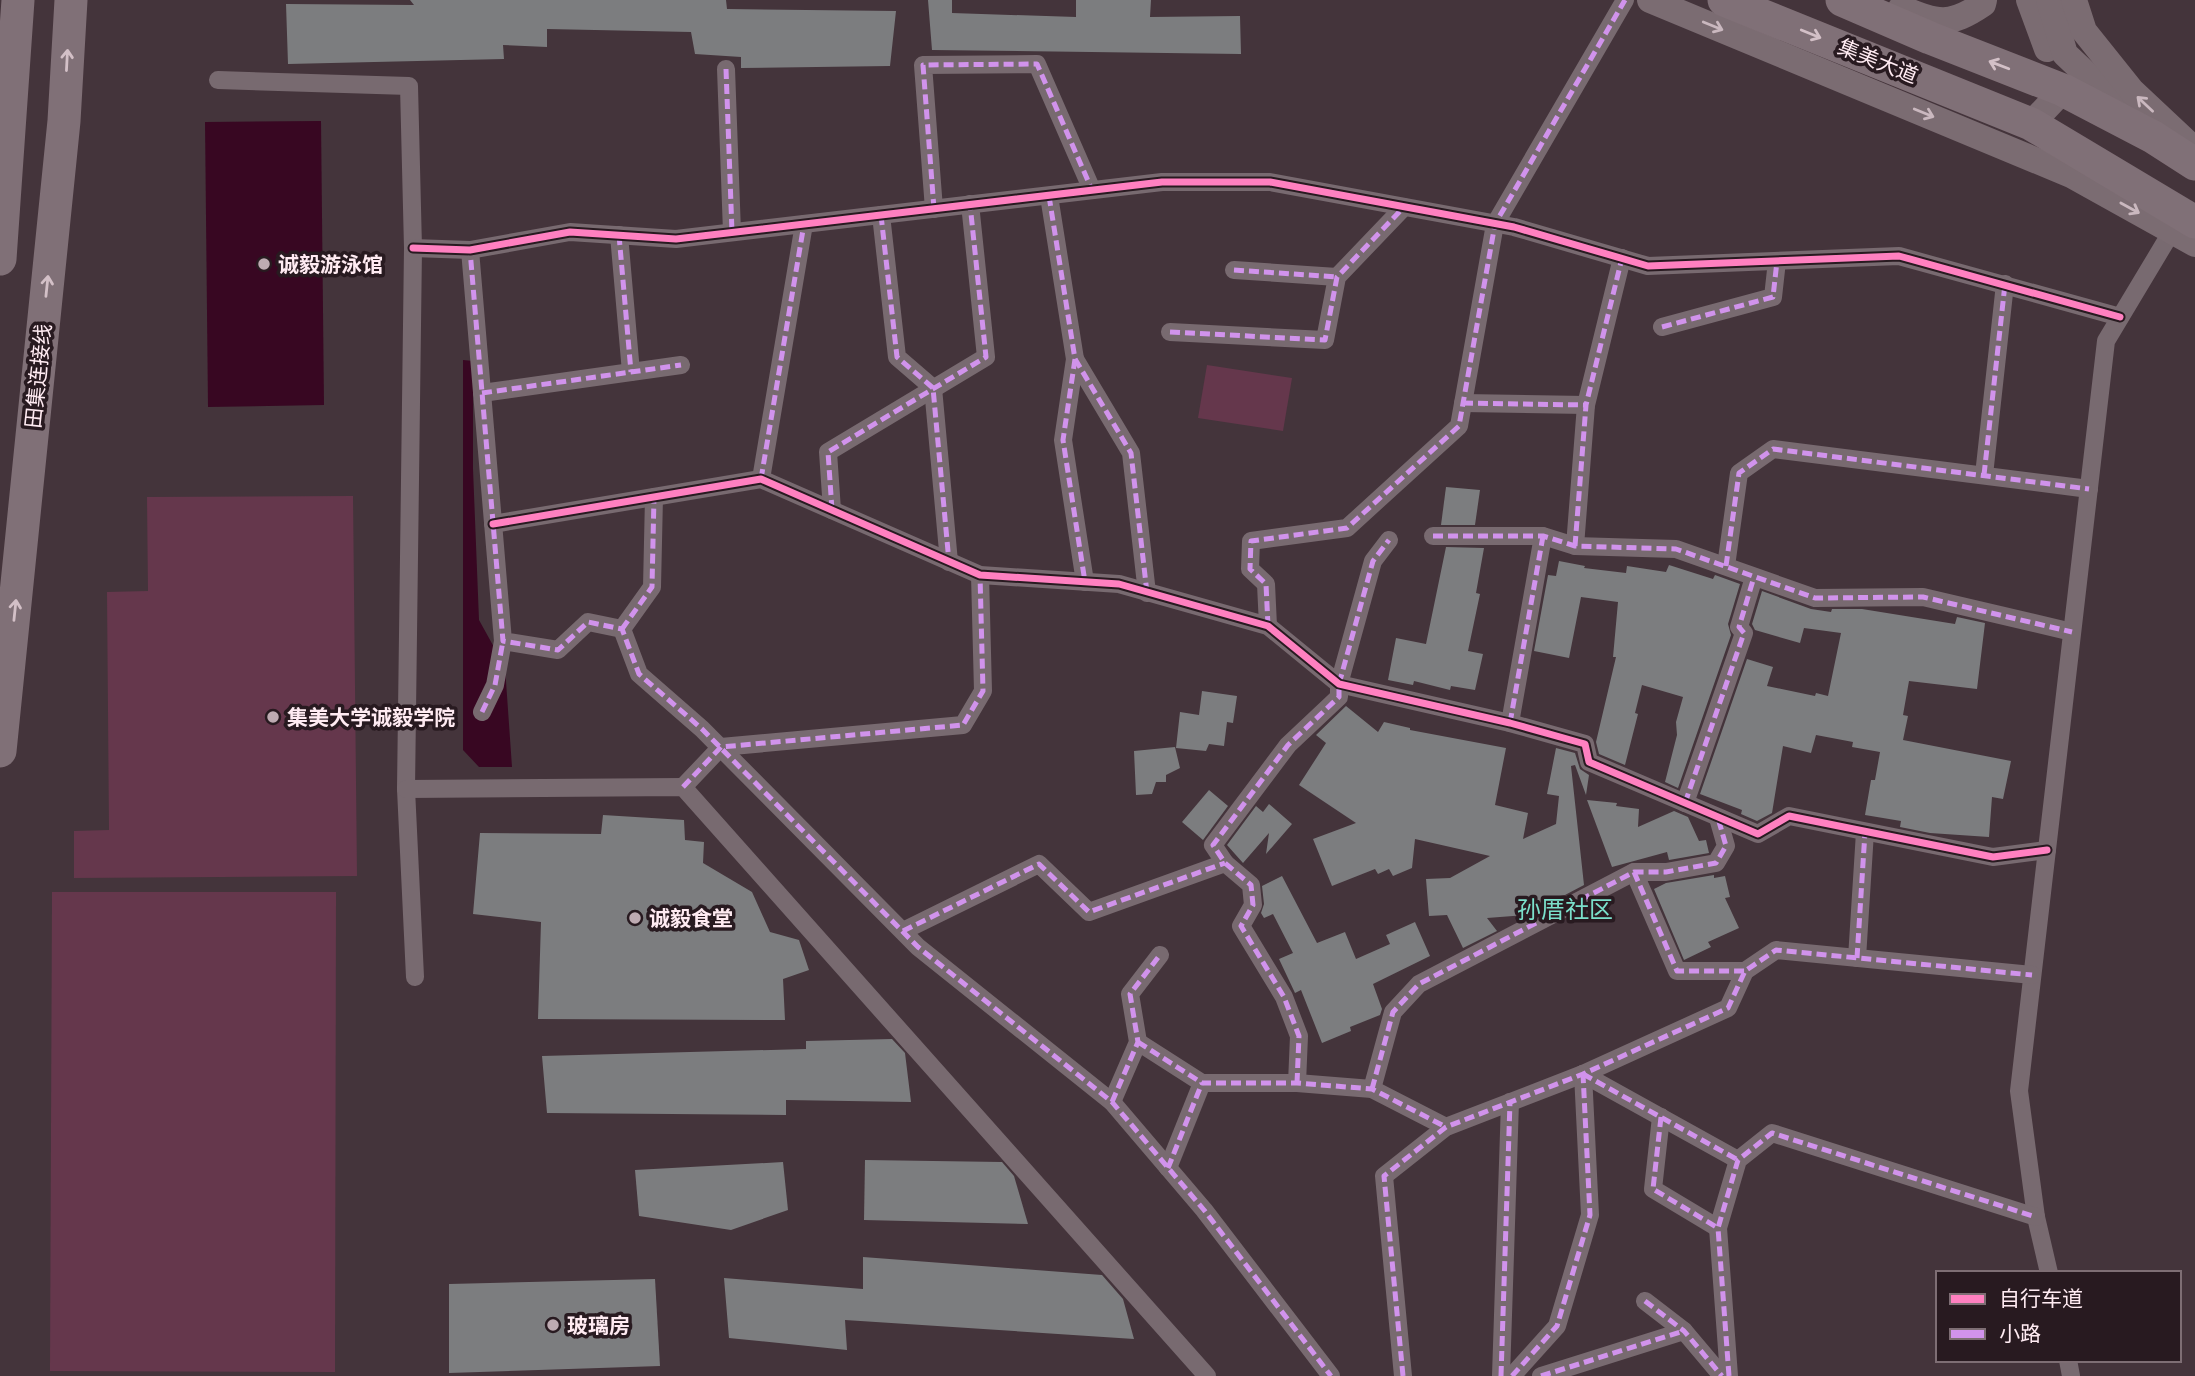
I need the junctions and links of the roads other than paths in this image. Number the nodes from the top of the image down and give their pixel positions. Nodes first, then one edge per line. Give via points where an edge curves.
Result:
1 (18, 0) edge
2 (71, 0) edge
3 (1625, 0) edge
4 (1650, 0) edge
5 (1724, 0) edge
6 (1984, 0) edge
7 (1996, 0) edge
8 (2029, 0) edge
9 (2048, 0) edge
10 (2074, 0) edge
11 (1857, 1) edge
12 (1930, 38) junction
13 (726, 69) dead end
14 (218, 80) dead end
15 (2063, 90) junction
16 (2031, 124) junction
17 (2153, 137) junction
18 (2195, 150) edge
19 (2195, 164) edge
20 (1092, 190) junction
21 (1049, 196) junction
22 (970, 204) junction
23 (1404, 207) junction
24 (934, 209) junction
25 (881, 215) junction
26 (804, 224) junction
27 (1495, 224) junction
28 (2183, 226) edge
29 (732, 232) junction
30 (619, 235) junction
31 (2195, 244) edge
32 (413, 248) junction
33 (470, 250) junction
34 (1622, 258) junction
35 (0, 259) edge
36 (1777, 261) junction
37 (1234, 270) dead end
38 (1337, 277) junction
39 (2005, 284) junction
40 (2120, 317) junction
41 (1662, 327) dead end
42 (1170, 332) dead end
43 (1075, 359) junction
44 (681, 365) dead end
45 (631, 372) junction
46 (933, 388) junction
47 (482, 393) junction
48 (1463, 403) junction
49 (1586, 405) junction
50 (1984, 475) junction
51 (761, 479) junction
52 (2089, 489) junction
53 (654, 497) junction
54 (832, 510) junction
55 (493, 524) junction
56 (1433, 536) dead end
57 (1543, 536) junction
58 (1389, 540) dead end
59 (1574, 546) junction
60 (949, 562) junction
61 (1726, 566) junction
62 (980, 575) junction
63 (1754, 577) junction
64 (1085, 582) junction
65 (1146, 593) junction
66 (1268, 626) junction
67 (622, 629) junction
68 (2072, 632) junction
69 (503, 641) junction
70 (1339, 684) junction
71 (482, 712) dead end
72 (1510, 723) junction
73 (721, 747) junction
74 (0, 751) edge
75 (683, 787) junction
76 (406, 789) junction
77 (1685, 803) junction
78 (1718, 818) junction
79 (1865, 832) junction
80 (2047, 850) junction
81 (1225, 863) junction
82 (1634, 872) junction
83 (903, 931) junction
84 (1160, 955) dead end
85 (1857, 958) junction
86 (1745, 971) junction
87 (2032, 975) junction
88 (415, 977) dead end
89 (1138, 1042) junction
90 (1583, 1074) junction
91 (1202, 1083) junction
92 (1297, 1083) junction
93 (1372, 1089) junction
94 (1112, 1102) junction
95 (1510, 1102) junction
96 (1661, 1117) junction
97 (1446, 1127) junction
98 (1738, 1160) junction
99 (1168, 1168) junction
100 (2036, 1217) junction
101 (1718, 1228) junction
102 (2049, 1271) edge
103 (1645, 1301) dead end
104 (1684, 1331) junction
105 (1207, 1376) edge
106 (1331, 1376) edge
107 (1403, 1376) edge
108 (1501, 1376) edge
109 (1512, 1376) edge
110 (1541, 1376) edge
111 (1723, 1376) edge
112 (1729, 1376) edge

1 - 35 highway
74 -> 2 highway, 田集连接线 via 64,121
3 - 27 street
4 -> 28 main road
5 -> 16 highway, 集美大道
6 - 11 main road via 1961,19 1932,21
7 - 12 main road via 1992,14 1976,27
8 - 15 main road
9 - 15 main road
9 - 17 main road via 2065,54
18 -> 10 main road via 2124,81 2084,31
11 - 12 highway, 集美大道
15 -> 12 highway, 集美大道
13 - 29 street
14 - 32 street via 409,86
15 - 16 main road
15 - 17 highway, 集美大道
16 - 28 highway, 集美大道
17 - 19 highway, 集美大道
20 - 21 street
20 - 23 street via 1270,181
20 - 24 street via 1037,64 923,65
21 - 22 street
21 - 43 street
22 - 24 street
22 - 46 street via 986,357
23 - 27 street
23 - 38 street
24 - 25 street
25 - 26 street
25 - 46 street via 897,357
26 - 29 street
26 - 51 street
27 - 34 street
27 - 48 street
28 - 31 main road
28 - 40 street
29 - 30 street via 676,239
30 - 33 street via 569,232
30 - 45 street
32 - 33 street
32 - 76 street
33 - 47 street
34 - 36 street via 1648,266
34 - 49 street
36 - 39 street via 1899,256
36 - 41 street via 1773,297
37 - 38 street
38 - 42 street via 1325,340
39 - 40 street
39 - 50 street
40 - 52 street via 2106,341
43 - 64 street via 1063,440
43 - 65 street via 1131,453
44 - 45 street
45 - 47 street
46 - 54 street via 828,452
46 - 60 street
47 - 55 street
48 - 49 street
48 - 66 street via 1459,426 1347,528 1251,541 1250,569 1266,584
49 - 59 street
50 - 52 street
50 - 61 street via 1773,449 1739,473
51 - 53 street
51 - 54 street
52 - 68 street
53 - 55 street
53 - 67 street via 652,587
54 - 60 street
55 - 69 street
56 - 57 street
57 - 59 street
57 - 72 street
58 - 70 street via 1373,561
59 - 61 street via 1676,549
60 - 62 street
61 - 63 street
62 - 64 street
62 - 73 street via 983,691 963,725
63 - 68 street via 1815,598 1923,597
63 - 77 street via 1739,627 1744,632
64 - 65 street via 1119,584
65 - 66 street
66 - 70 street
67 - 69 street via 588,622 558,650
67 - 73 street via 639,674
68 - 80 street
69 - 71 street via 495,685
70 - 72 street
70 - 81 street via 1339,697 1288,746 1213,845
72 - 77 street via 1585,744 1589,762
73 - 75 street
73 - 83 street
75 - 76 street
75 - 105 street
76 - 88 street
77 - 78 street
78 - 79 street via 1758,834 1789,816
78 - 82 street via 1726,846 1716,863
79 - 80 street via 1993,857
79 - 85 street
80 - 87 street
81 - 83 street via 1089,912 1039,864
81 - 92 street via 1251,885 1254,905 1241,926 1284,997 1298,1036
82 - 86 street via 1677,971
82 - 93 street via 1419,984 1393,1012
83 - 94 street
84 - 89 street via 1130,994
85 - 86 street via 1776,950
85 - 87 street
86 - 90 street via 1728,1008
87 - 100 street via 2019,1091
89 - 91 street
89 - 94 street
90 - 95 street
90 - 96 street
90 - 109 street via 1590,1215 1557,1326
91 - 92 street
91 - 99 street
92 - 93 street
93 - 97 street
94 - 99 street
95 - 97 street
95 - 108 street
96 - 98 street
96 - 101 street via 1653,1189
97 - 107 street via 1384,1176
98 - 100 street via 1772,1133
98 - 101 street
99 - 106 street
100 - 102 street
101 - 112 street
103 - 104 street
104 - 110 street
104 - 111 street

